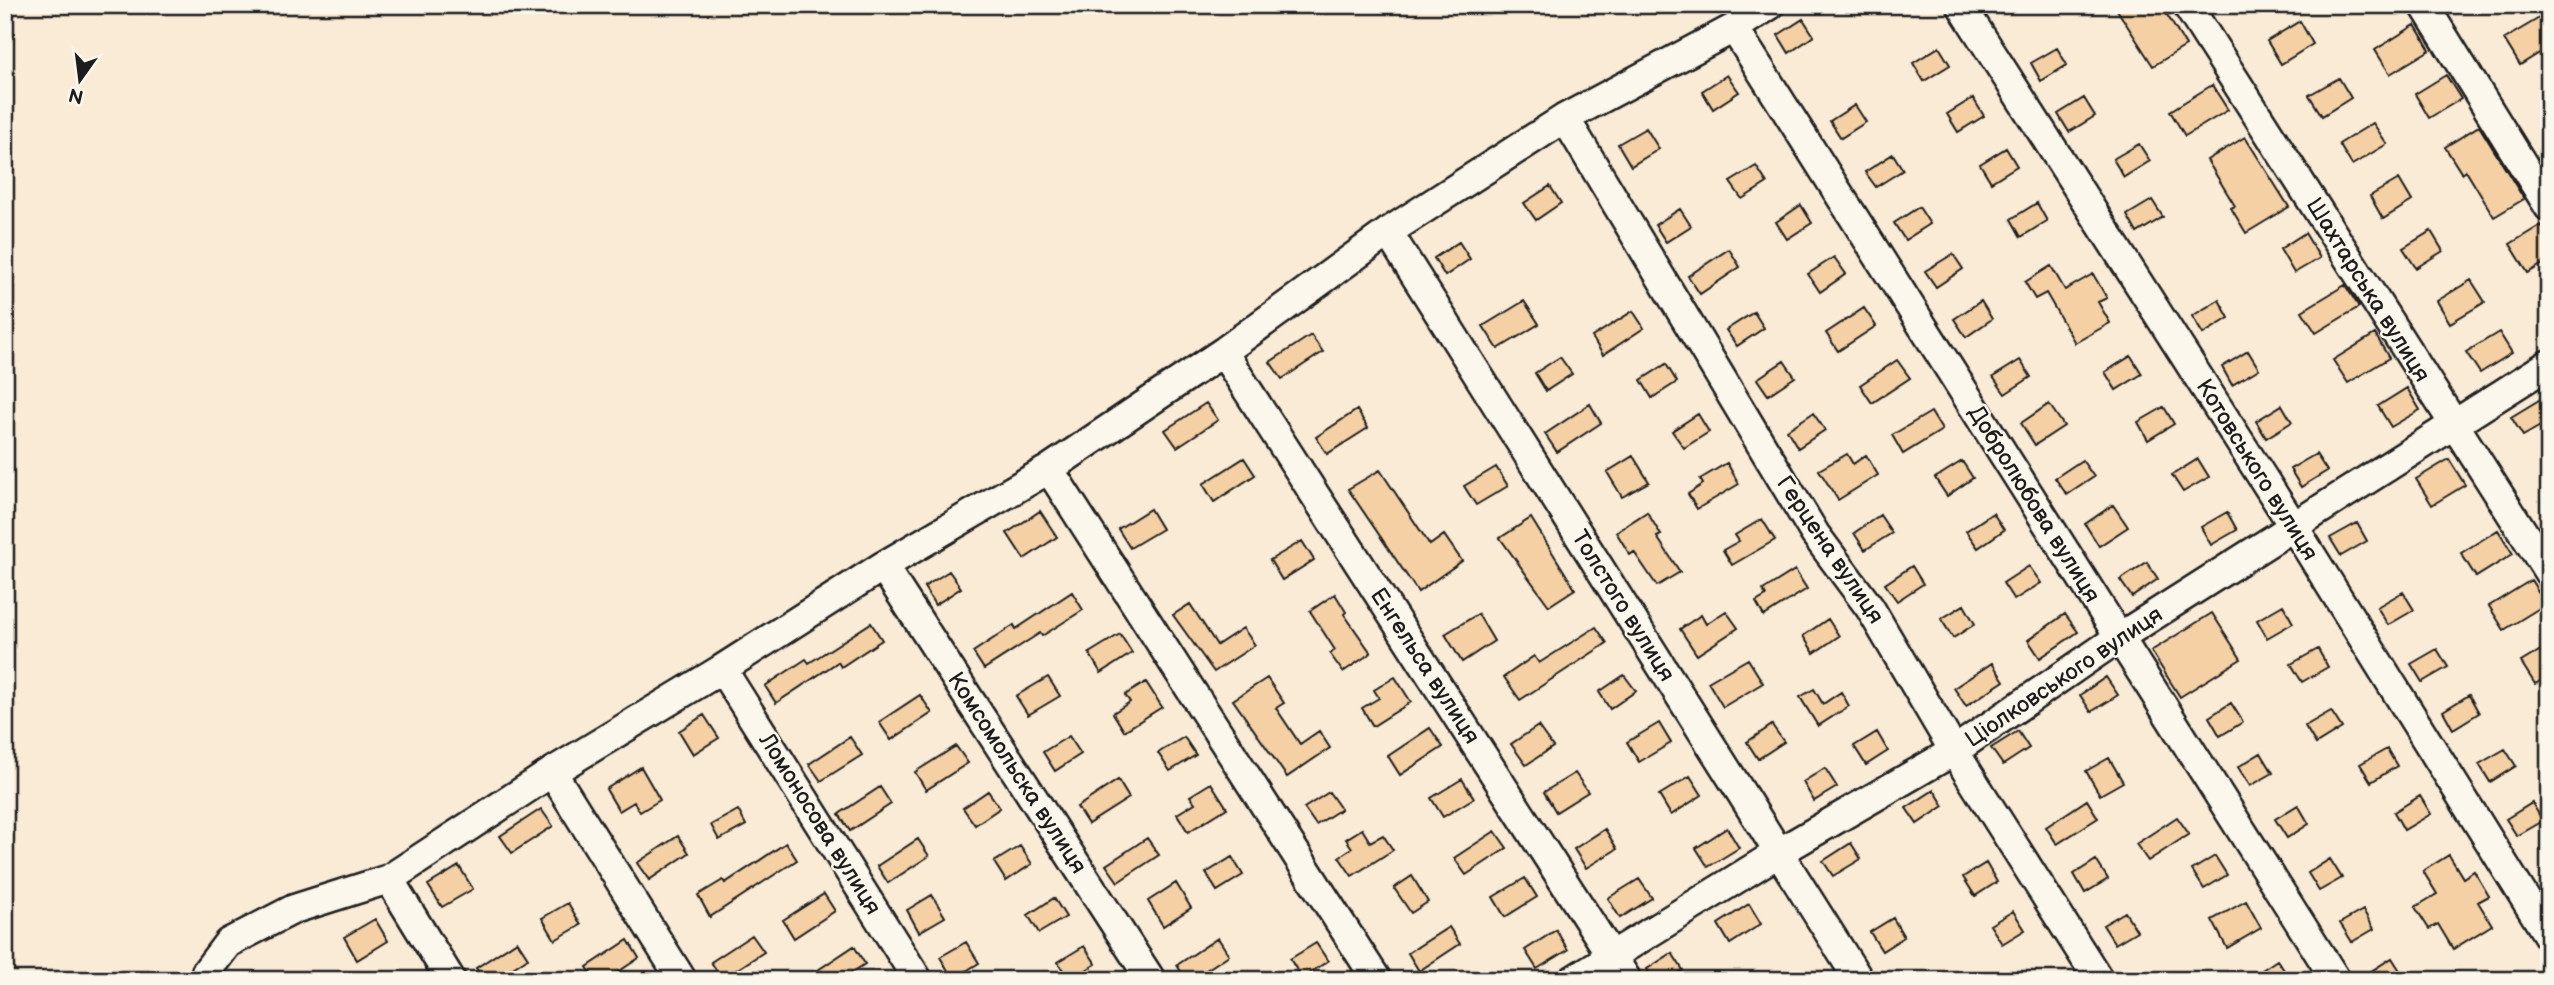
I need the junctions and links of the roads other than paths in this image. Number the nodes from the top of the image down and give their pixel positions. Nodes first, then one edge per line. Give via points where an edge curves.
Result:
1 (1770, 5) edge
2 (1961, 5) edge
3 (2187, 5) edge
4 (2424, 5) edge
5 (1734, 28) junction
6 (1565, 118) junction
7 (2549, 207) edge
8 (1388, 232) junction
9 (1223, 352) junction
10 (2549, 365) edge
11 (2454, 426) junction
12 (1049, 469) junction
13 (2294, 527) junction
14 (883, 566) junction
15 (2549, 573) edge
16 (2118, 638) junction
17 (722, 669) junction
18 (1954, 751) junction
19 (552, 772) junction
20 (1778, 853) junction
21 (389, 879) junction
22 (2549, 937) edge
23 (1611, 956) junction
24 (209, 976) edge
25 (451, 980) edge
26 (682, 980) edge
27 (918, 980) edge
28 (1151, 980) edge
29 (1377, 980) edge
30 (1573, 980) edge
31 (1627, 980) edge
32 (1860, 980) edge
33 (2099, 980) edge
34 (2336, 980) edge

1 - 5 street
2 - 13 street, Котовського вулиця
3 - 11 street, Шахтарська вулиця
4 - 7 street
5 - 6 street
5 - 16 street, Добролюбова вулиця
6 - 8 street
6 - 18 street, Герцена вулиця via 1815,534 1870,608
8 - 9 street
8 - 20 street, Толстого вулиця
9 - 12 street
9 - 23 street, Енгельса вулиця
10 - 11 street, Ціолковського вулиця
11 - 13 street, Ціолковського вулиця
11 - 15 street, Шахтарська вулиця
12 - 14 street
12 - 29 street
13 - 16 street, Ціолковського вулиця
13 - 22 street, Котовського вулиця
14 - 17 street
14 - 28 street, Комсомольска вулиця
16 - 18 street, Ціолковського вулиця
16 - 34 street, Добролюбова вулиця
17 - 19 street
17 - 27 street, Ломоносова вулиця
18 - 20 street, Ціолковського вулиця
18 - 33 street, Герцена вулиця
19 - 21 street
19 - 26 street
20 - 23 street, Ціолковського вулиця
20 - 32 street, Толстого вулиця
21 - 24 street via 294,909 228,943
21 - 25 street
23 - 30 street, Ціолковського вулиця
23 - 31 street, Енгельса вулиця

